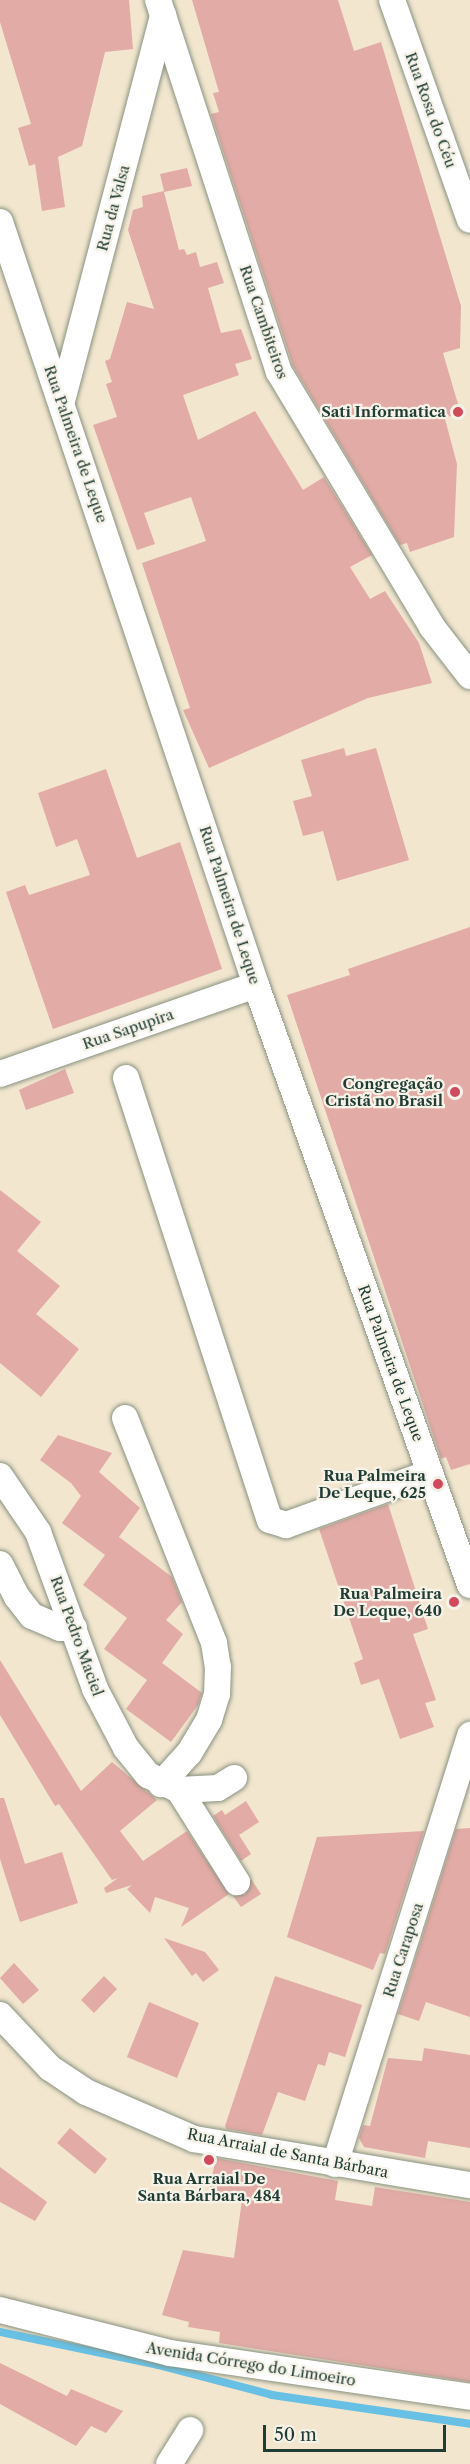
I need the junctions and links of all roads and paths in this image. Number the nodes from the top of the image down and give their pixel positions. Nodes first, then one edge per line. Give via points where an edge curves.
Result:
1 (392, 0) edge
2 (161, 8) edge
3 (470, 220) edge
4 (0, 222) edge
5 (5, 252) edge
6 (62, 401) junction
7 (470, 676) edge
8 (256, 985) junction
9 (0, 1074) edge
10 (126, 1078) dead end
11 (125, 1418) dead end
12 (430, 1473) junction
13 (0, 1476) edge
14 (0, 1564) edge
15 (470, 1585) edge
16 (74, 1628) junction
17 (470, 1735) edge
18 (234, 1778) dead end
19 (170, 1787) junction
20 (237, 1882) dead end
21 (0, 2015) edge
22 (334, 2164) junction
23 (470, 2185) edge
24 (0, 2310) edge
25 (470, 2397) edge
26 (190, 2430) dead end
27 (169, 2464) edge

1 - 3 street, Rua Rosa do Céu
2 - 6 street, Rua da Valsa
2 - 7 street, Rua Cambiteiros via 279,372 432,627
4 - 5 street, Rua Palmeira de Leque
5 - 6 street, Rua Palmeira de Leque
6 - 8 street, Rua Palmeira de Leque
8 - 9 street, Rua Sapupira
8 - 12 street, Rua Palmeira de Leque
10 - 12 street via 270,1520 286,1525
11 - 19 street via 214,1643 218,1667 217,1694 209,1720
12 - 15 street, Rua Palmeira de Leque
13 - 16 street, Rua Pedro Maciel via 38,1532
14 - 16 street via 32,1616 60,1628
16 - 19 street, Rua Pedro Maciel via 94,1689 126,1748 148,1775
17 - 22 street, Rua Caraposa
18 - 19 street via 218,1788
19 - 20 street, Rua Pedro Maciel
21 - 22 street, Rua Arraial de Santa Bárbara via 50,2068 115,2108 194,2139
22 - 23 street, Rua Arraial de Santa Bárbara
24 - 25 street, Avenida Córrego do Limoeiro via 170,2353
26 - 27 street

